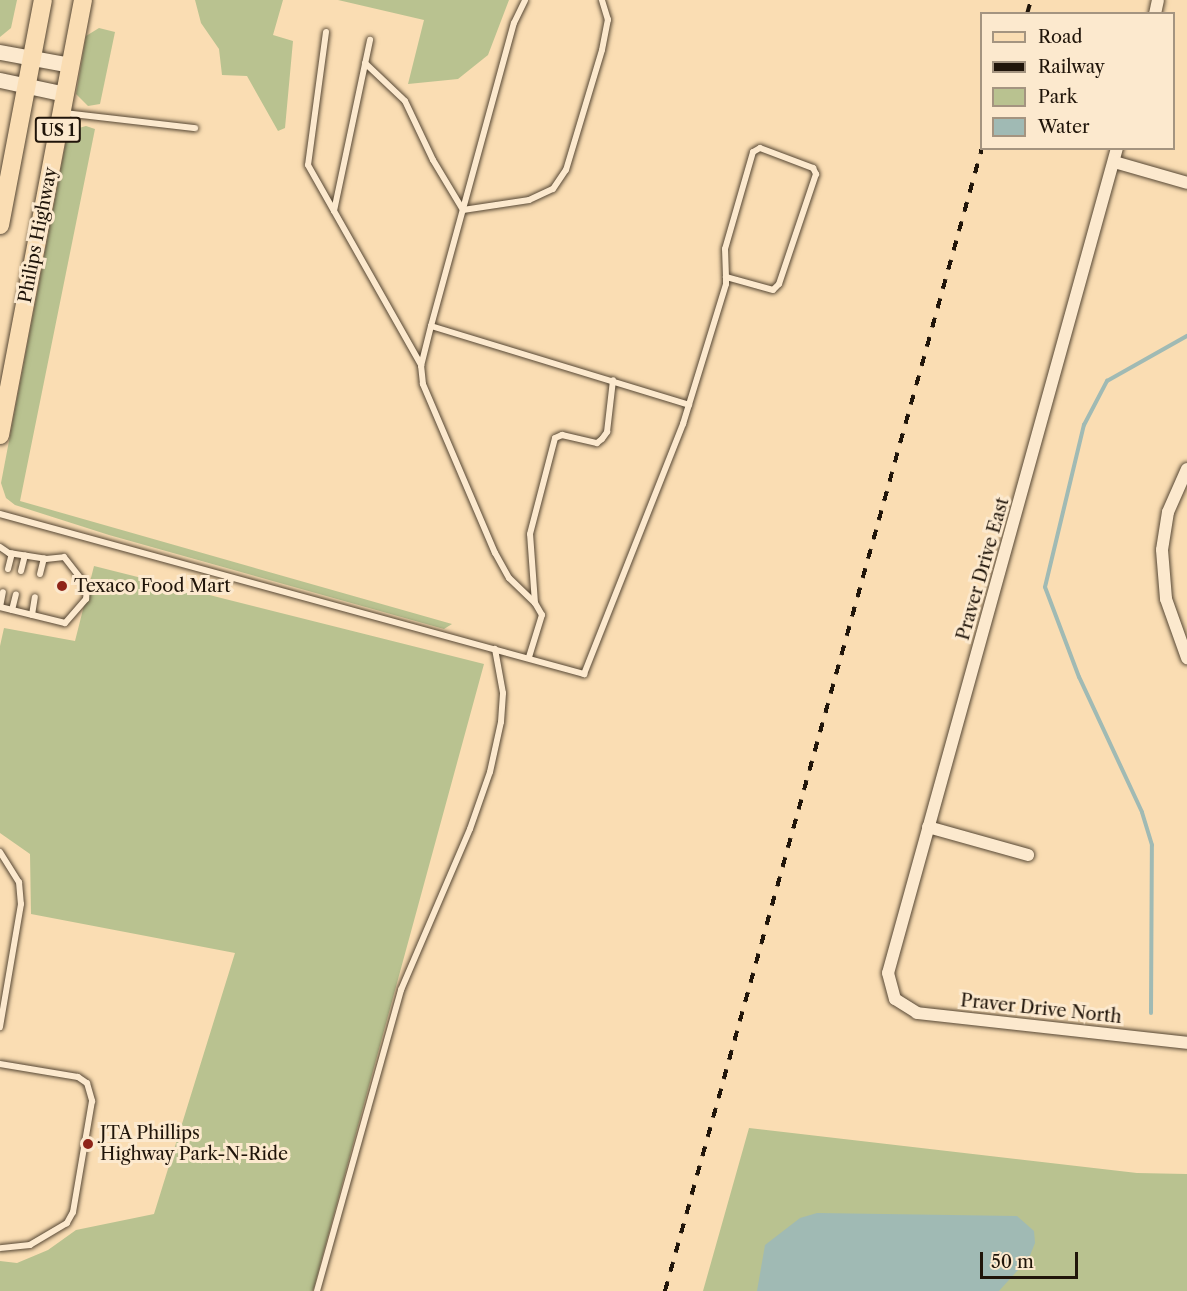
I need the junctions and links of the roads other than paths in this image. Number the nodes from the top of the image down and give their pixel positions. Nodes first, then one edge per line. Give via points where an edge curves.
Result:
1 (43, 0) edge
2 (83, 0) edge
3 (525, 0) edge
4 (602, 0) edge
5 (326, 32) dead end
6 (370, 40) dead end
7 (0, 52) edge
8 (32, 58) junction
9 (365, 63) junction
10 (70, 65) junction
11 (0, 81) edge
12 (27, 86) junction
13 (65, 94) junction
14 (61, 112) junction
15 (195, 128) dead end
16 (1117, 150) edge
17 (1114, 162) junction
18 (1187, 183) edge
19 (463, 210) junction
20 (333, 211) junction
21 (0, 225) edge
22 (726, 277) junction
23 (431, 326) junction
24 (421, 366) junction
25 (613, 380) junction
26 (688, 405) junction
27 (0, 435) edge
28 (1187, 469) edge
29 (0, 514) edge
30 (0, 547) edge
31 (12, 553) junction
32 (25, 555) junction
33 (44, 558) junction
34 (8, 569) dead end
35 (21, 571) dead end
36 (40, 574) dead end
37 (3, 592) dead end
38 (16, 594) dead end
39 (35, 597) dead end
40 (535, 603) junction
41 (0, 607) edge
42 (12, 610) junction
43 (32, 615) junction
44 (495, 649) junction
45 (529, 657) junction
46 (1187, 657) edge
47 (928, 828) junction
48 (0, 852) edge
49 (1028, 855) dead end
50 (895, 999) joint
51 (0, 1027) edge
52 (1187, 1043) edge
53 (0, 1064) edge
54 (0, 1248) edge
55 (317, 1291) edge

1 - 8 main road, US 1
2 - 10 main road, Philips Highway / US 1
3 - 19 lane via 514,23
4 - 19 lane via 608,20 602,51 559,180 553,189 529,200
5 - 20 lane via 308,165
6 - 9 lane
7 - 8 street
8 - 10 street
8 - 12 main road, US 1
9 - 19 lane via 409,107 433,160
9 - 20 lane
10 - 13 main road, Philips Highway / US 1
11 - 12 street
12 - 13 street
12 - 21 main road, US 1
13 - 14 main road, Philips Highway / US 1
14 - 15 lane
14 - 27 main road, Philips Highway / US 1
16 - 17 street, Praver Drive East
17 - 18 street
17 - 47 street, Praver Drive East
19 - 23 lane
20 - 24 lane
22 - 22 lane via 725,249 753,152 760,148 813,168 816,174 779,284 773,290
22 - 26 lane
23 - 24 lane
23 - 25 lane
24 - 40 lane via 423,384 495,553 509,578
25 - 26 lane
25 - 40 lane via 608,432 602,439 597,443 562,435 555,438 530,534
26 - 45 lane via 585,674
28 - 46 street via 1168,512 1162,550 1166,599
29 - 44 lane
30 - 31 lane
31 - 32 lane
31 - 34 lane
32 - 33 lane
32 - 35 lane
33 - 36 lane
33 - 43 lane via 64,557 87,586 86,599 65,623
37 - 41 lane
38 - 42 lane
39 - 43 lane
40 - 45 lane via 542,615
41 - 42 lane
42 - 43 lane
44 - 45 lane
44 - 55 lane via 502,712 490,772 470,829 401,990
47 - 49 street
47 - 50 street, Praver Drive East via 888,973
48 - 51 lane via 19,882 21,904
50 - 52 street, Praver Drive North via 917,1013
53 - 54 lane via 78,1077 87,1083 92,1101 73,1212 67,1223 30,1245

